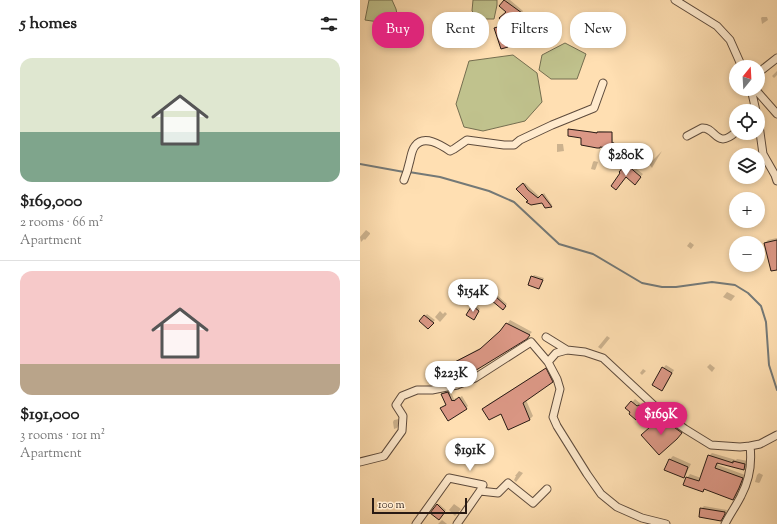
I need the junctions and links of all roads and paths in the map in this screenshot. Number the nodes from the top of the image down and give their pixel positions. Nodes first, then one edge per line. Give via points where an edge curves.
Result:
1 (675, 0) edge
2 (777, 58) edge
3 (739, 60) edge
4 (765, 67) edge
5 (603, 83) dead end
6 (761, 96) edge
7 (777, 114) edge
8 (687, 136) dead end
9 (729, 137) edge
10 (761, 140) edge
11 (404, 180) dead end
12 (777, 181) edge
13 (546, 337) dead end
14 (567, 350) junction
15 (548, 362) junction
16 (777, 435) edge
17 (750, 446) junction
18 (360, 462) edge
19 (547, 489) dead end
20 (480, 491) junction
21 (416, 524) edge
22 (457, 524) edge
23 (666, 524) edge
24 (725, 524) edge

1 - 3 street via 717,26 730,40
2 - 4 street
5 - 11 street via 594,108 552,125 514,145 467,140 450,151 431,141 422,141 415,145
6 - 7 street
8 - 9 street via 705,127 721,139
10 - 12 street via 763,154
13 - 14 street
14 - 15 street via 556,353
14 - 17 street via 603,358 660,411 711,445
15 - 18 street via 531,342 475,378 432,390 417,390 402,396 396,405 403,416 402,431 384,456
15 - 23 street via 560,389 554,417 557,426 597,489 617,507 642,518
16 - 17 street
17 - 24 street via 750,471 742,495
19 - 20 street via 533,503 508,483 498,493
20 - 21 street via 483,485 449,478
20 - 22 street

